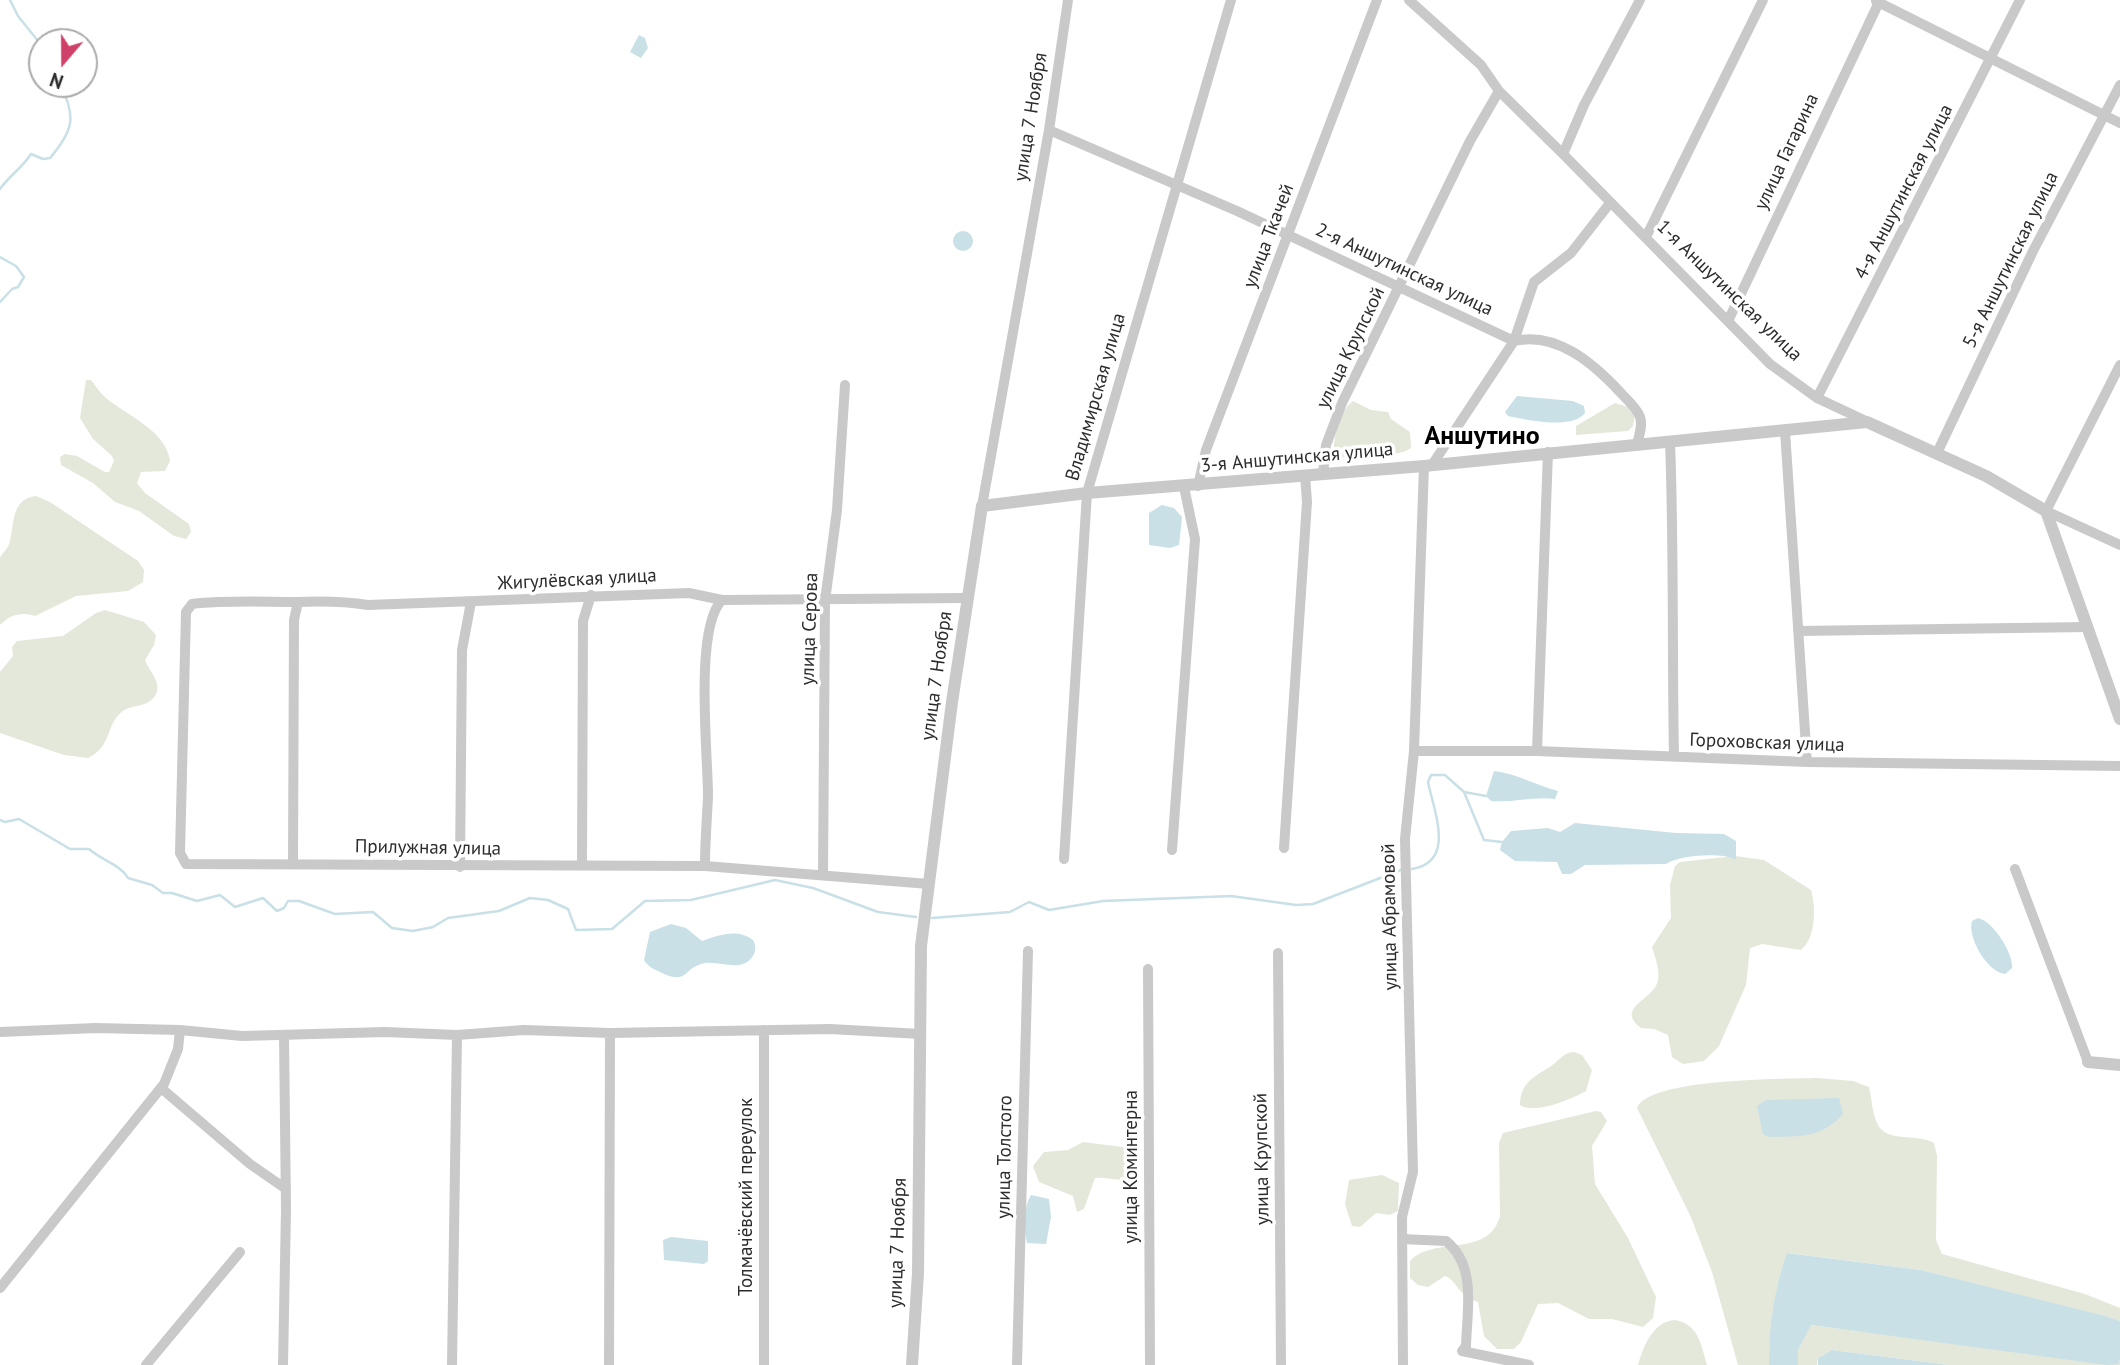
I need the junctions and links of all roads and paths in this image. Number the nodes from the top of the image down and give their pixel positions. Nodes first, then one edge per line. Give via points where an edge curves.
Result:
1 (1068, 0) edge
2 (1231, 0) edge
3 (1377, 0) edge
4 (1409, 0) edge
5 (1640, 0) edge
6 (1763, 0) edge
7 (2020, 0) edge
8 (1878, 1) edge
9 (1992, 59) junction
10 (2120, 85) edge
11 (1499, 91) junction
12 (2104, 115) junction
13 (2120, 123) edge
14 (1049, 130) junction
15 (1563, 154) junction
16 (1175, 183) junction
17 (1610, 203) junction
18 (1287, 235) junction
19 (1646, 237) junction
20 (1401, 287) junction
21 (1728, 319) junction
22 (1514, 341) junction
23 (2120, 365) edge
24 (845, 385) dead end
25 (1817, 398) junction
26 (1867, 422) junction
27 (1785, 431) junction
28 (1670, 441) junction
29 (1637, 444) junction
30 (1548, 452) junction
31 (1937, 453) junction
32 (1428, 466) junction
33 (1322, 474) junction
34 (1306, 475) junction
35 (1198, 486) junction
36 (1184, 487) junction
37 (1087, 493) junction
38 (982, 506) junction
39 (2046, 511) junction
40 (2120, 545) edge
41 (591, 594) junction
42 (966, 598) junction
43 (722, 600) junction
44 (825, 601) junction
45 (298, 602) junction
46 (471, 602) junction
47 (189, 606) joint
48 (2088, 627) junction
49 (1798, 631) junction
50 (2120, 719) edge
51 (1414, 751) junction
52 (1536, 751) junction
53 (1674, 757) junction
54 (1807, 762) junction
55 (2120, 766) edge
56 (1284, 848) dead end
57 (1172, 850) dead end
58 (1064, 859) dead end
59 (293, 863) junction
60 (582, 866) junction
61 (705, 866) junction
62 (460, 867) junction
63 (2015, 869) dead end
64 (822, 875) junction
65 (929, 884) junction
66 (1028, 951) dead end
67 (1278, 953) dead end
68 (1148, 969) dead end
69 (180, 1030) junction
70 (765, 1030) junction
71 (0, 1032) edge
72 (610, 1033) junction
73 (921, 1034) junction
74 (284, 1035) junction
75 (457, 1035) junction
76 (2088, 1062) joint
77 (2120, 1065) edge
78 (161, 1088) junction
79 (286, 1189) junction
80 (1402, 1239) junction
81 (240, 1252) dead end
82 (0, 1288) edge
83 (146, 1365) edge
84 (283, 1365) edge
85 (452, 1365) edge
86 (609, 1365) edge
87 (764, 1365) edge
88 (912, 1365) edge
89 (1017, 1365) edge
90 (1150, 1365) edge
91 (1281, 1365) edge
92 (1403, 1365) edge
93 (1529, 1365) edge

1 - 14 street, улица 7 Ноября
2 - 16 street, Владимирская улица
3 - 18 street, улица Ткачей
4 - 11 street, 1-я Аншутинская улица via 1481,65
5 - 15 street
6 - 19 street
7 - 9 street, 4-я Аншутинская улица
8 - 9 street
8 - 21 street, улица Гагарина
9 - 12 street
9 - 25 street, 4-я Аншутинская улица
10 - 12 street, 5-я Аншутинская улица
11 - 15 street, 1-я Аншутинская улица
11 - 20 street, улица Крупской
12 - 13 street
12 - 31 street, 5-я Аншутинская улица
14 - 16 street, 2-я Аншутинская улица
14 - 38 street, улица 7 Ноября
15 - 17 street, 1-я Аншутинская улица
16 - 18 street, 2-я Аншутинская улица
16 - 37 street, Владимирская улица
17 - 19 street, 1-я Аншутинская улица
17 - 22 street via 1570,253 1534,282
18 - 20 street, 2-я Аншутинская улица
18 - 35 street, улица Ткачей via 1206,450
19 - 21 street, 1-я Аншутинская улица
20 - 22 street, 2-я Аншутинская улица
20 - 33 street, улица Крупской via 1336,419
21 - 25 street, 1-я Аншутинская улица via 1770,364
22 - 29 street via 1530,337 1551,342 1601,372 1640,417
22 - 32 street
23 - 39 street
24 - 44 street, улица Серова via 837,510
25 - 26 street, 1-я Аншутинская улица
26 - 27 street, 3-я Аншутинская улица
26 - 31 street, 1-я Аншутинская улица
27 - 28 street, 3-я Аншутинская улица
27 - 49 street
28 - 29 street, 3-я Аншутинская улица
28 - 53 street
29 - 30 street, 3-я Аншутинская улица
30 - 32 street, 3-я Аншутинская улица
30 - 52 street
31 - 39 street, 1-я Аншутинская улица
32 - 33 street, 3-я Аншутинская улица
32 - 51 street, улица Абрамовой
33 - 34 street, 3-я Аншутинская улица
34 - 35 street, 3-я Аншутинская улица
34 - 56 street
35 - 36 street, 3-я Аншутинская улица
36 - 37 street, 3-я Аншутинская улица
36 - 57 street via 1195,539
37 - 38 street, 3-я Аншутинская улица
37 - 58 street, Владимирская улица
38 - 42 street, улица 7 Ноября
39 - 40 street, 1-я Аншутинская улица
39 - 48 street
41 - 43 street, Жигулёвская улица via 689,593
41 - 46 street, Жигулёвская улица
41 - 60 street via 583,614
42 - 44 street, Жигулёвская улица
42 - 65 street, улица 7 Ноября
43 - 44 street, Жигулёвская улица
43 - 61 street via 709,628
44 - 64 street, улица Серова
45 - 46 street, Жигулёвская улица
45 - 47 street, Жигулёвская улица via 254,600
45 - 59 street via 293,620
46 - 62 street via 462,650
47 - 59 street, Прилужная улица via 182,859 192,864
48 - 49 street
48 - 50 street
49 - 54 street
51 - 52 street, Гороховская улица
51 - 80 street, улица Абрамовой via 1405,839 1413,1172 1403,1206
52 - 53 street, Гороховская улица
53 - 54 street, Гороховская улица
54 - 55 street, Гороховская улица
59 - 62 street, Прилужная улица
60 - 61 street, Прилужная улица
60 - 62 street, Прилужная улица
61 - 64 street, Прилужная улица
63 - 76 street
64 - 65 street, Прилужная улица
65 - 73 street, улица 7 Ноября via 921,946
66 - 89 street, улица Толстого
67 - 91 street, улица Крупской
68 - 90 street, улица Коминтерна
69 - 71 street
69 - 74 street
69 - 78 street via 171,1072
70 - 72 street
70 - 73 street
70 - 87 street, Толмачёвский переулок
72 - 75 street via 524,1030
72 - 86 street
73 - 88 street, улица 7 Ноября
74 - 75 street
74 - 79 street
75 - 85 street
76 - 77 street
78 - 79 street
78 - 82 street
79 - 84 street
80 - 92 street, улица Абрамовой
80 - 93 street via 1446,1241 1459,1254 1468,1278 1466,1346 1462,1351
81 - 83 street

